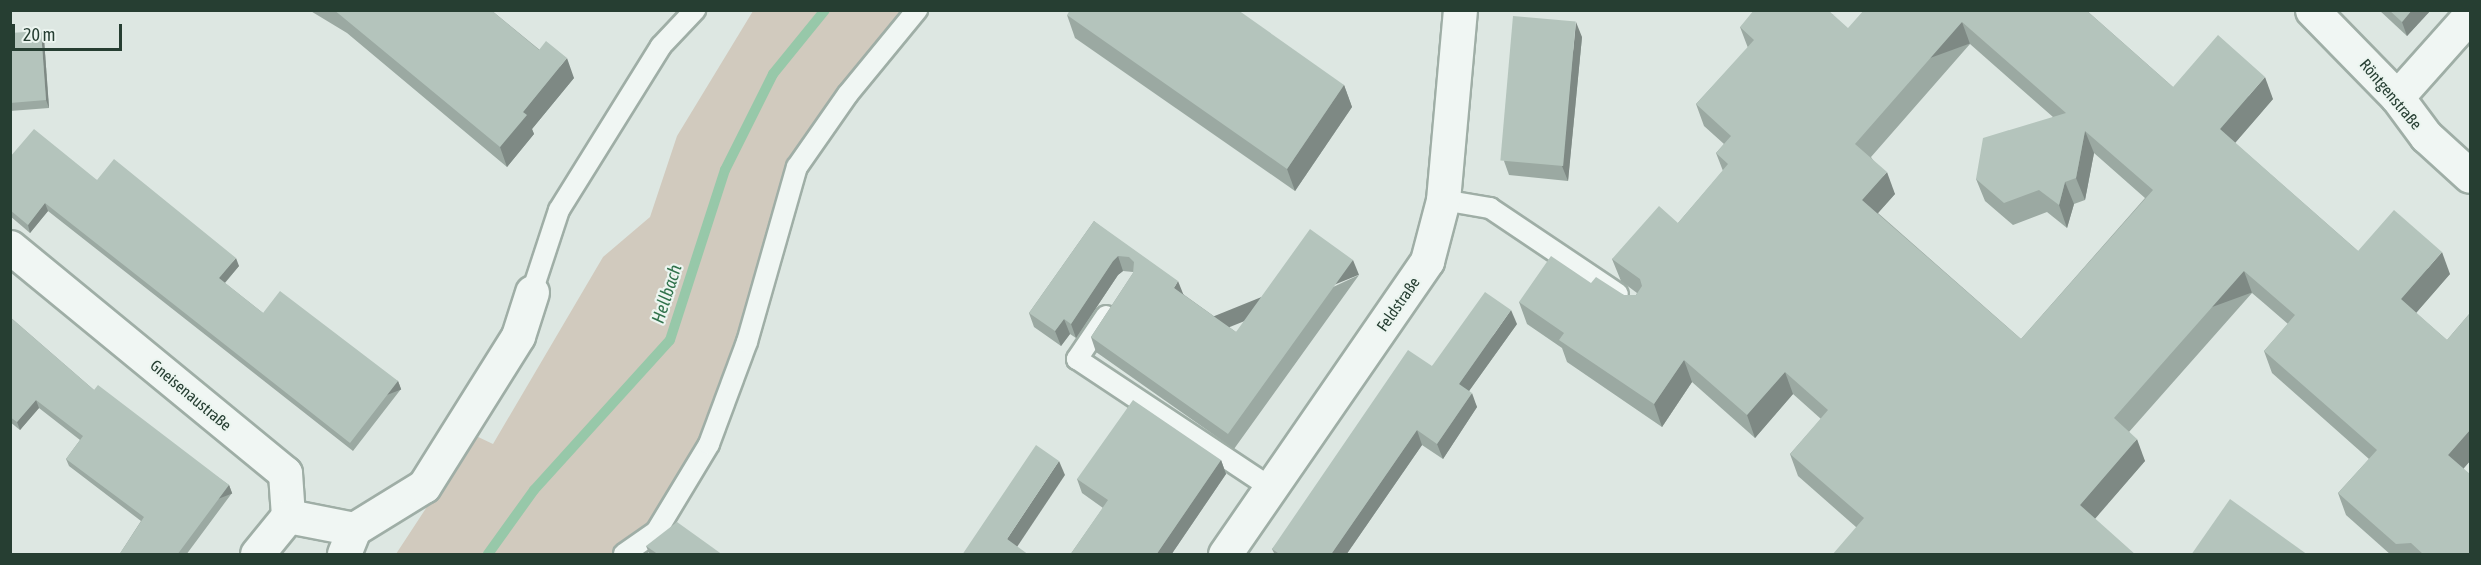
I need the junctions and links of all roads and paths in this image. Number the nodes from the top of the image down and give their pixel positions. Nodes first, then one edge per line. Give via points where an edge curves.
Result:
1 (695, 10) edge
2 (917, 10) edge
3 (1460, 10) edge
4 (2312, 10) edge
5 (2470, 15) edge
6 (2397, 97) junction
7 (2470, 176) edge
8 (1443, 200) junction
9 (10, 246) edge
10 (532, 292) joint
11 (1115, 302) edge
12 (1638, 307) edge
13 (1271, 488) junction
14 (288, 516) junction
15 (349, 542) edge
16 (257, 555) edge
17 (624, 555) edge
18 (1225, 555) edge

1 - 10 lane via 661,46 559,210
2 - 17 lane via 848,94 797,167 747,342 709,444 656,532
3 - 8 street, Feldstraße
4 - 6 street, Röntgenstraße
5 - 6 street
6 - 7 street, Röntgenstraße via 2426,136
8 - 12 lane via 1490,208
8 - 13 street, Feldstraße via 1427,261
9 - 14 street, Gneisenaustraße via 285,473
10 - 15 street via 518,336 424,486
11 - 13 lane via 1077,359
13 - 18 street, Feldstraße
14 - 15 street
14 - 16 street

